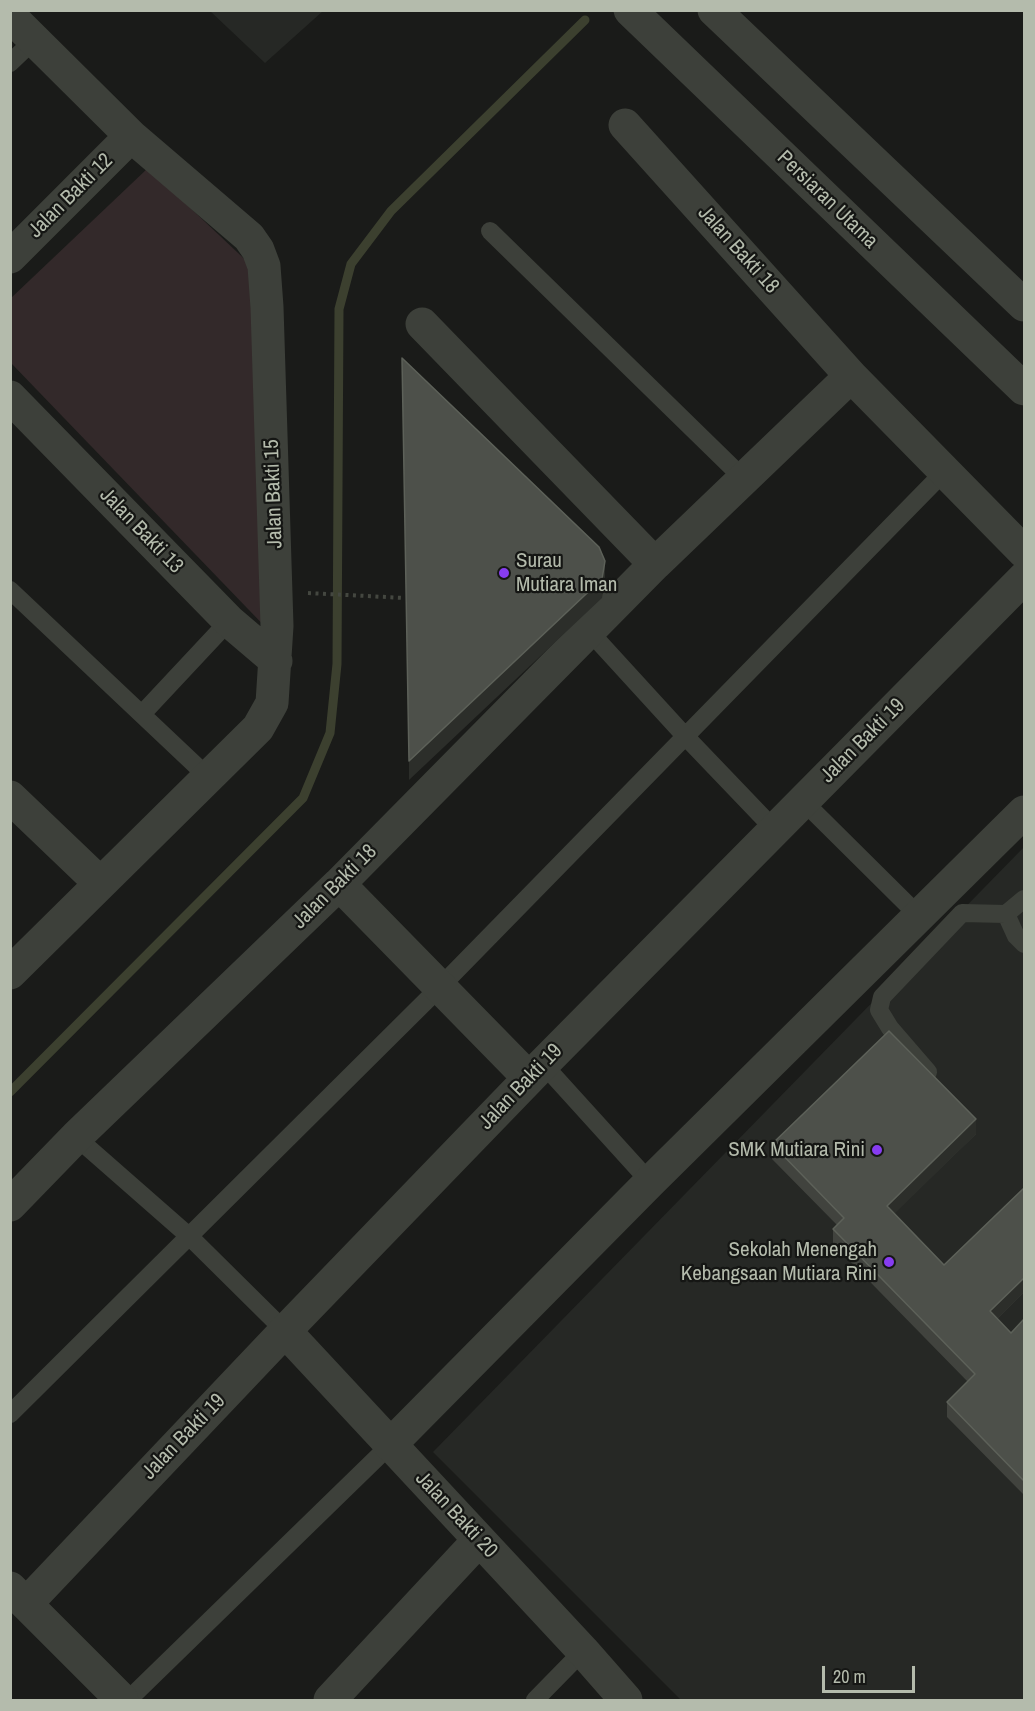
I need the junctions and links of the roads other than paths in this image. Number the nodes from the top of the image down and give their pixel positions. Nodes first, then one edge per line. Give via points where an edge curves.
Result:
1 (630, 10) edge
2 (714, 10) edge
3 (10, 16) edge
4 (34, 40) junction
5 (10, 63) edge
6 (625, 125) dead end
7 (130, 136) junction
8 (490, 231) dead end
9 (10, 257) edge
10 (1024, 305) edge
11 (422, 324) dead end
12 (851, 376) junction
13 (1024, 389) edge
14 (10, 397) edge
15 (945, 471) junction
16 (744, 479) junction
17 (1024, 552) edge
18 (655, 564) junction
19 (1024, 578) edge
20 (10, 590) edge
21 (230, 621) junction
22 (589, 631) junction
23 (276, 661) junction
24 (142, 714) junction
25 (685, 736) junction
26 (208, 777) junction
27 (10, 797) edge
28 (803, 801) junction
29 (1024, 812) edge
30 (775, 830) junction
31 (100, 883) junction
32 (339, 884) junction
33 (1024, 899) edge
34 (1006, 914) junction
35 (919, 916) junction
36 (1024, 944) edge
37 (10, 973) edge
38 (440, 987) junction
39 (536, 1071) junction
40 (928, 1072) edge
41 (76, 1137) junction
42 (650, 1182) junction
43 (10, 1205) edge
44 (190, 1237) junction
45 (285, 1331) junction
46 (10, 1414) edge
47 (390, 1445) junction
48 (479, 1540) junction
49 (18, 1596) edge
50 (583, 1651) junction
51 (122, 1701) edge
52 (128, 1701) edge
53 (330, 1701) edge
54 (535, 1701) edge
55 (627, 1701) edge

1 - 13 street, Persiaran Utama
2 - 10 street
3 - 4 street, Jalan Bakti 15
4 - 5 lane
4 - 7 street, Jalan Bakti 15
6 - 12 street, Jalan Bakti 18
7 - 9 street, Jalan Bakti 12
7 - 23 street, Jalan Bakti 15 via 249,237 264,266 277,592
8 - 16 lane
11 - 18 street
12 - 15 street, Jalan Bakti 18
12 - 16 street, Jalan Bakti 18
14 - 21 street, Jalan Bakti 13
15 - 17 street, Jalan Bakti 18
15 - 25 lane
16 - 18 street, Jalan Bakti 18
18 - 22 street, Jalan Bakti 18
19 - 28 street, Jalan Bakti 19
20 - 24 lane
21 - 23 street, Jalan Bakti 13
21 - 24 lane
22 - 25 lane
22 - 32 street, Jalan Bakti 18
23 - 26 street, Jalan Bakti 15 via 272,703 258,728
24 - 26 lane
25 - 30 lane
25 - 38 lane
26 - 31 street, Jalan Bakti 15
27 - 31 street
28 - 30 street, Jalan Bakti 19
28 - 35 lane
29 - 35 street
30 - 39 street, Jalan Bakti 19
31 - 37 street, Jalan Bakti 15
32 - 38 street
32 - 41 street, Jalan Bakti 18
33 - 34 lane
34 - 36 lane
34 - 40 lane via 962,913 882,997 879,1010 890,1028
35 - 42 street
38 - 39 street
38 - 44 lane
39 - 42 lane
39 - 45 street, Jalan Bakti 19
41 - 43 street, Jalan Bakti 18
41 - 44 lane
42 - 47 street
44 - 45 lane
44 - 46 lane
45 - 47 street, Jalan Bakti 20
45 - 49 street, Jalan Bakti 19
47 - 48 street, Jalan Bakti 20
47 - 52 lane
48 - 50 street, Jalan Bakti 20
48 - 53 street
49 - 51 street
50 - 54 lane
50 - 55 street, Jalan Bakti 20

